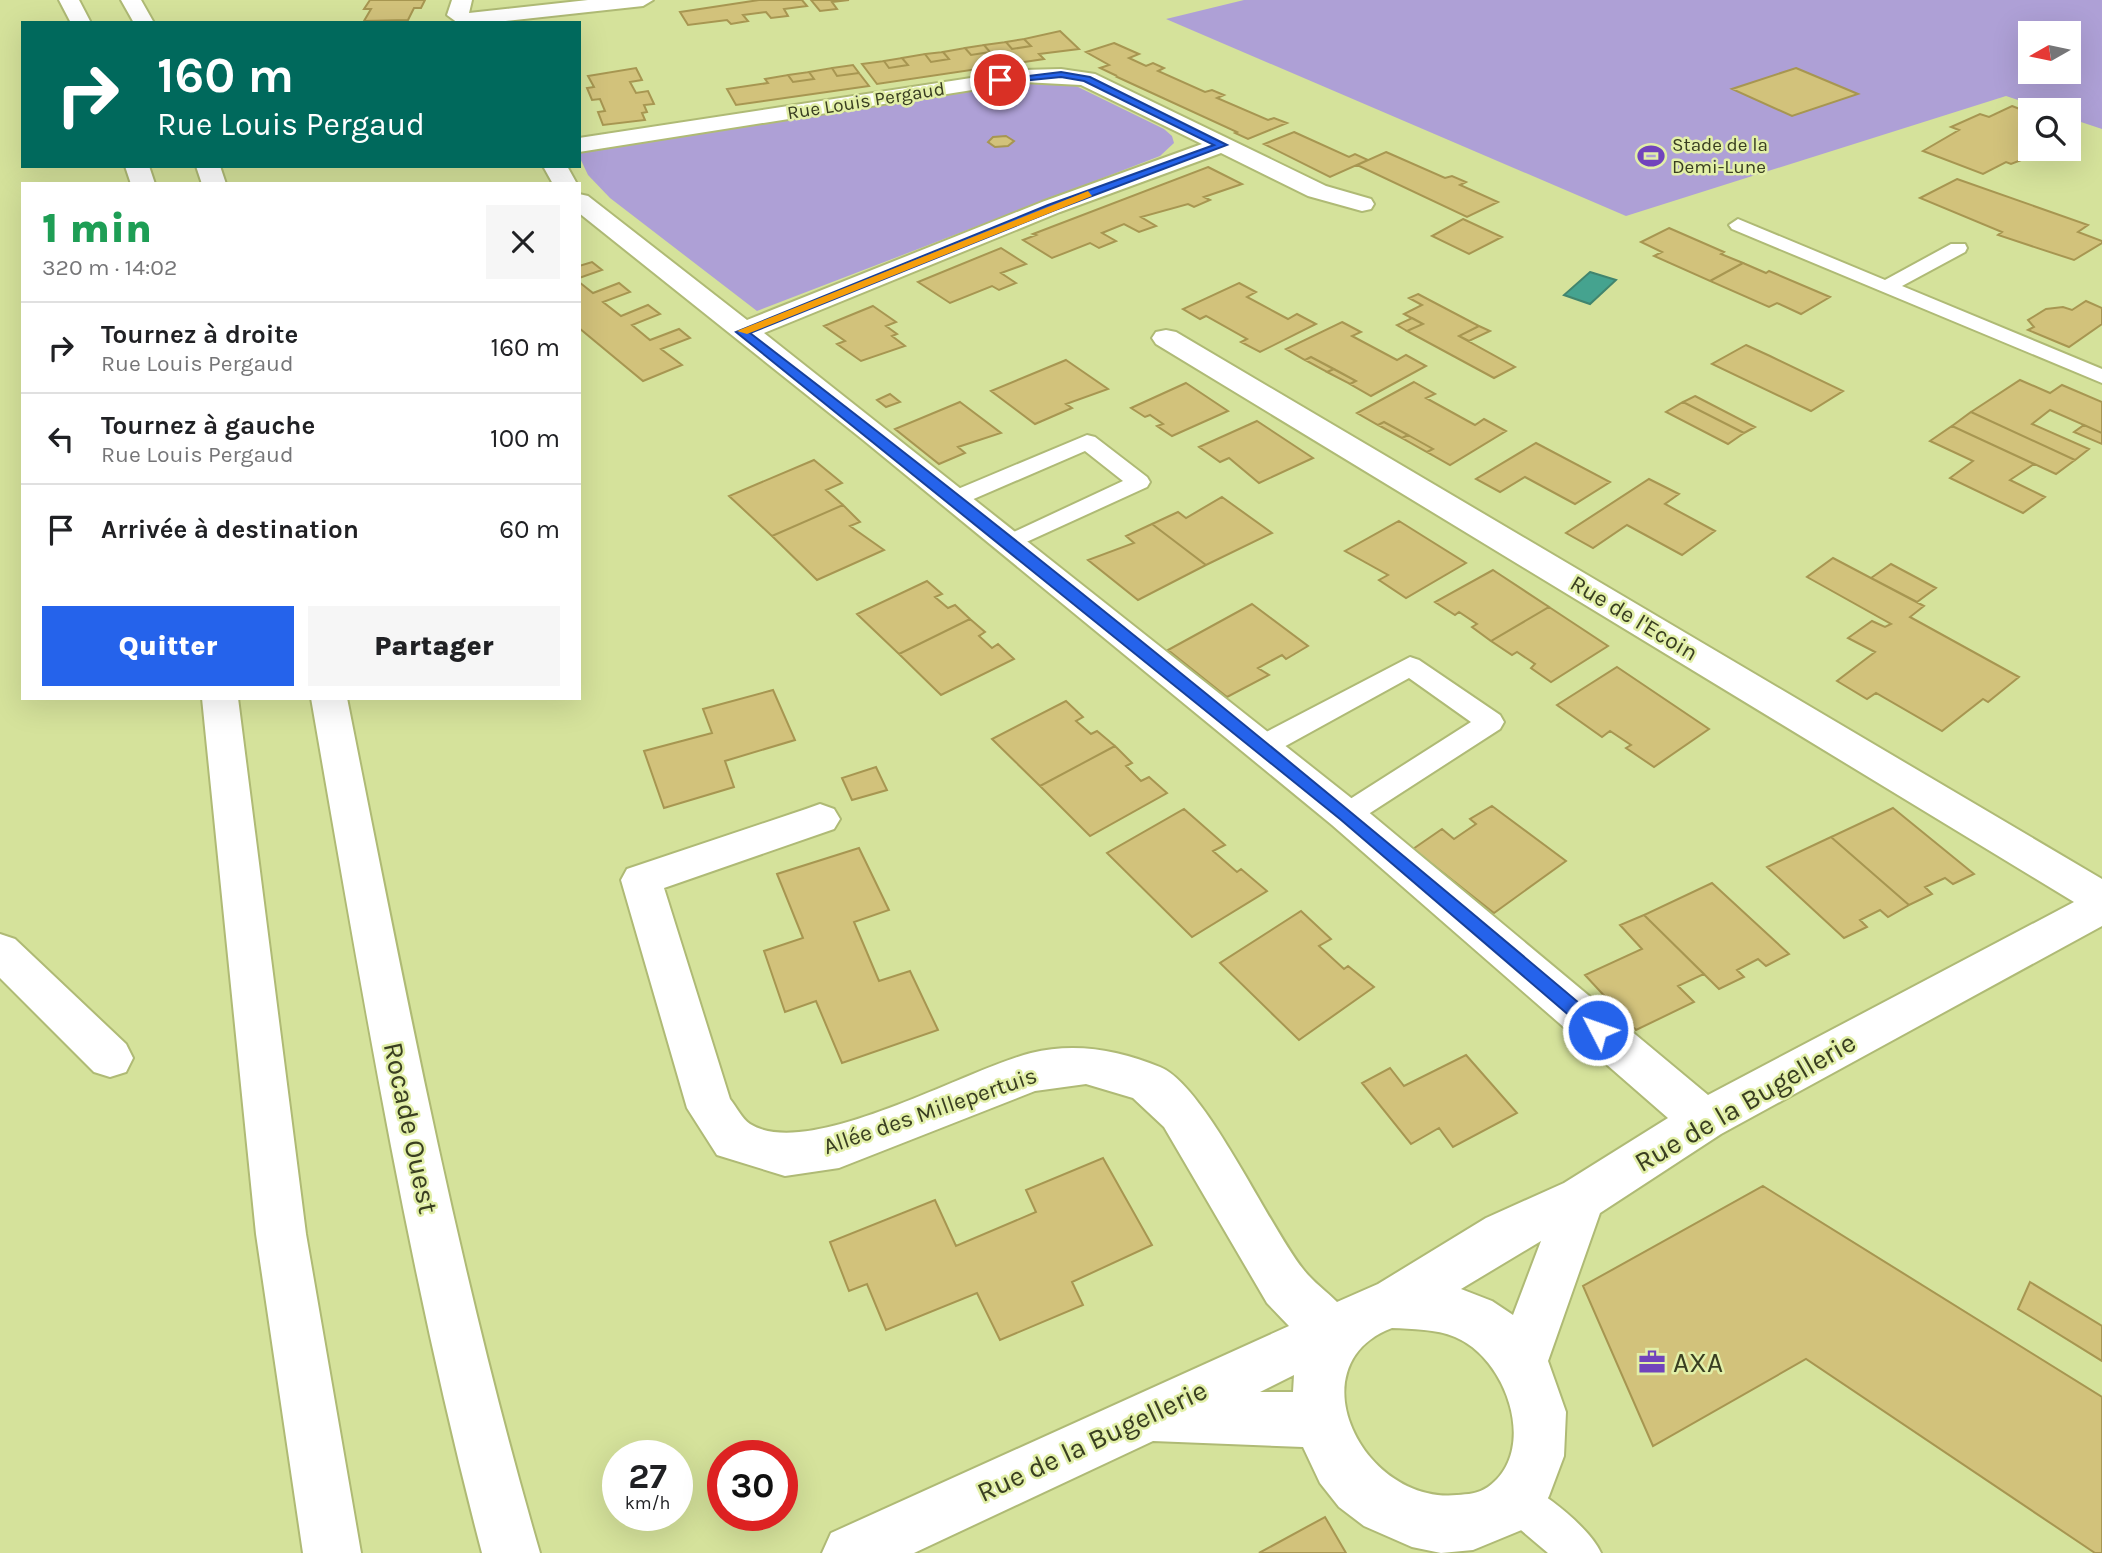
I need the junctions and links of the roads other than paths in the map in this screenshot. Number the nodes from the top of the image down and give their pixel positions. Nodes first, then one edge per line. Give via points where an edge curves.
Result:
1 (69, 0) edge
2 (131, 0) edge
3 (462, 0) edge
4 (643, 0) edge
5 (497, 20) edge
6 (80, 21) edge
7 (143, 21) edge
8 (581, 145) edge
9 (1222, 145) junction
10 (581, 203) edge
11 (1362, 204) dead end
12 (1738, 225) dead end
13 (1780, 242) junction
14 (1958, 248) dead end
15 (1756, 255) dead end
16 (1886, 287) junction
17 (742, 332) junction
18 (1166, 338) dead end
19 (2102, 377) edge
20 (954, 499) junction
21 (1009, 543) junction
22 (220, 700) edge
23 (329, 700) edge
24 (1261, 747) junction
25 (1346, 815) junction
26 (820, 819) dead end
27 (2102, 899) edge
28 (2102, 907) edge
29 (0, 951) edge
30 (110, 1058) dead end
31 (1704, 1120) junction
32 (1581, 1199) junction
33 (1392, 1304) junction
34 (1336, 1337) junction
35 (1520, 1365) junction
36 (1147, 1416) junction
37 (1319, 1420) junction
38 (1516, 1500) junction
39 (332, 1553) edge
40 (511, 1553) edge
41 (851, 1553) edge
42 (1580, 1553) edge

1 - 6 street
2 - 7 street
3 - 5 street via 457,11 460,18
4 - 5 street
8 - 9 street, Rue Louis Pergaud via 1023,76 1061,75 1087,79
9 - 11 street, Rue Louis Pergaud via 1317,191
9 - 17 street via 1051,207
10 - 17 street
12 - 13 lane
13 - 15 lane
13 - 16 lane
14 - 16 lane
16 - 19 lane
17 - 20 street
18 - 27 street, Rue de l'Ecoin
20 - 21 street
20 - 21 lane via 1087,442 1139,482
21 - 24 street
22 - 39 street via 282,1233 309,1434
23 - 40 street, Rocade Ouest via 400,1079 471,1409
24 - 25 street
24 - 25 lane via 1410,666 1490,722
25 - 31 street
26 - 34 street, Allée des Millepertuis via 641,880 710,1108 734,1140 785,1155 839,1147 1032,1072 1086,1065 1148,1082 1180,1113 1285,1286
28 - 31 street, Rue de la Bugellerie
29 - 30 street
31 - 32 street, Rue de la Bugellerie
32 - 33 street, Rue de la Bugellerie via 1504,1234
32 - 35 street
33 - 34 street via 1361,1316
33 - 35 street via 1427,1304 1462,1315 1496,1334
34 - 36 street, Rue de la Bugellerie via 1287,1352
34 - 37 street via 1318,1389
35 - 38 street via 1537,1399 1542,1436 1535,1471
36 - 37 street
36 - 41 street, Rue de la Bugellerie
37 - 38 street via 1333,1454 1355,1484 1385,1507 1419,1522 1455,1526 1488,1518
38 - 42 lane

